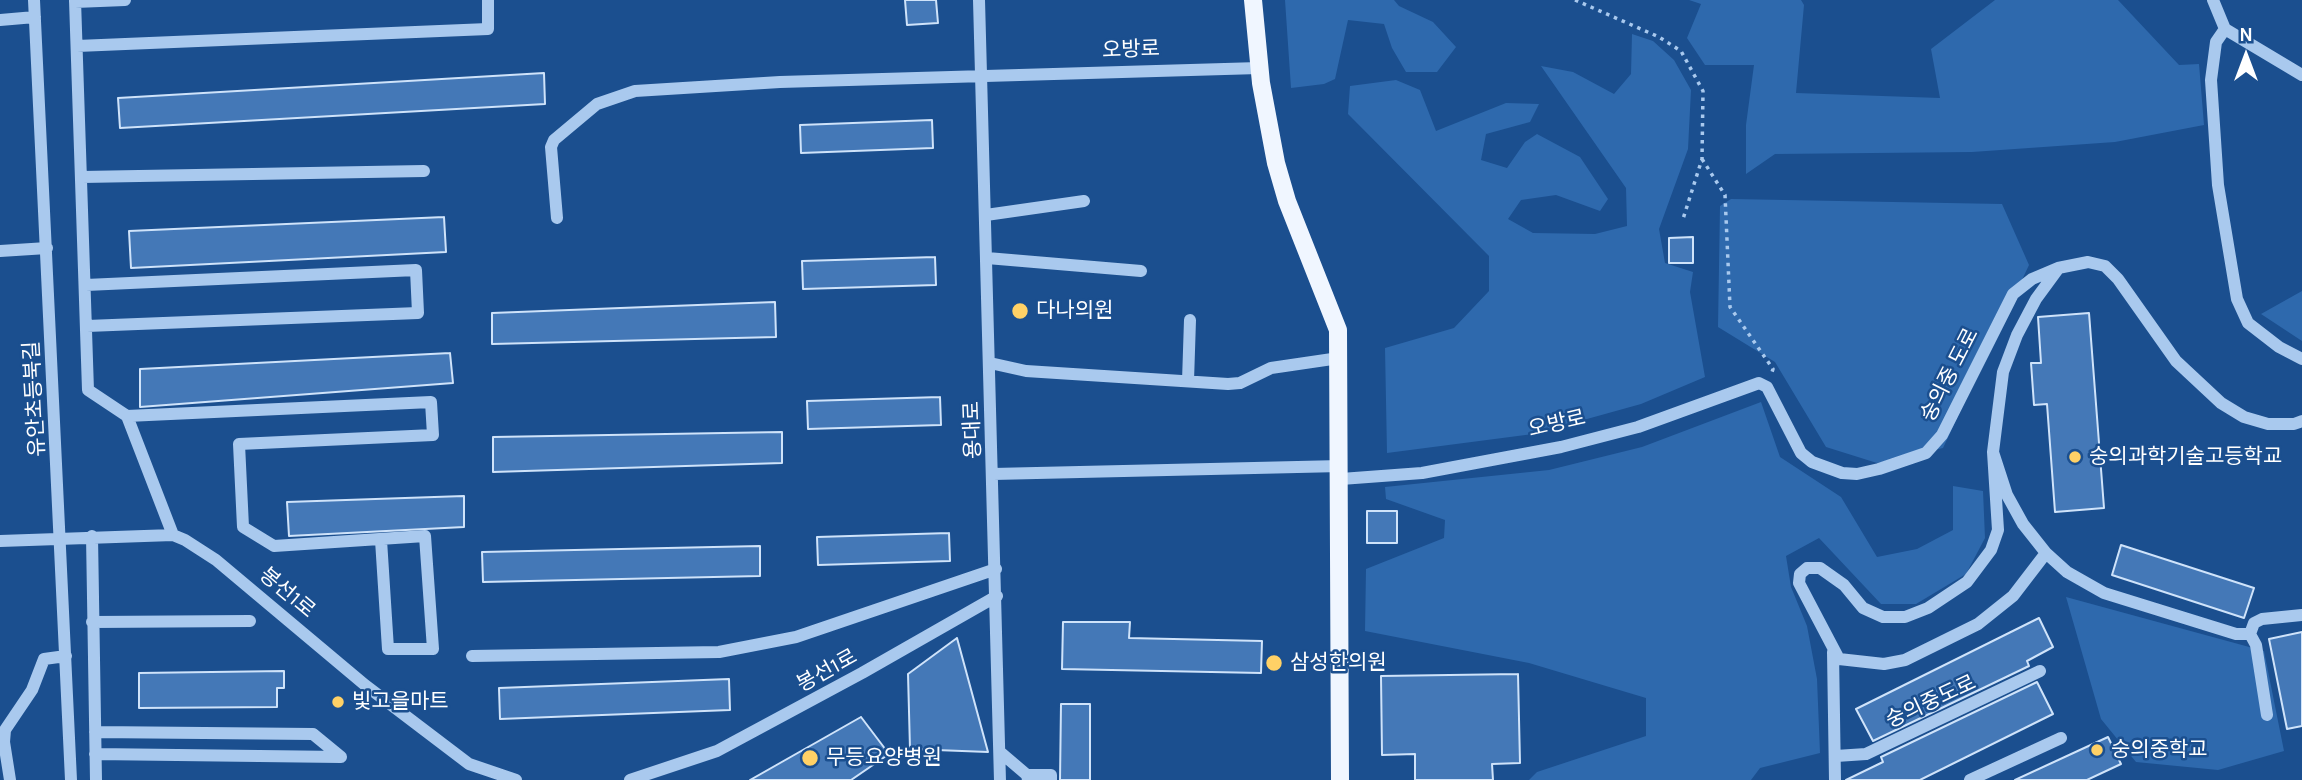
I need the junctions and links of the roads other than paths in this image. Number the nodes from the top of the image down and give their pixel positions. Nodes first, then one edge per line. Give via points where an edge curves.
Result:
1 (34, 0) edge
2 (125, 0) edge
3 (488, 0) edge
4 (979, 0) edge
5 (1253, 0) edge
6 (2213, 0) edge
7 (75, 1) edge
8 (35, 17) junction
9 (0, 20) edge
10 (2225, 29) junction
11 (77, 46) junction
12 (1259, 68) junction
13 (2302, 75) edge
14 (982, 78) junction
15 (424, 171) dead end
16 (82, 177) junction
17 (1084, 201) dead end
18 (986, 215) junction
19 (557, 218) dead end
20 (47, 248) junction
21 (0, 251) edge
22 (987, 258) junction
23 (2058, 268) junction
24 (1141, 271) dead end
25 (86, 285) junction
26 (1190, 320) dead end
27 (87, 326) junction
28 (1339, 358) junction
29 (2302, 359) edge
30 (990, 363) junction
31 (1188, 381) junction
32 (1769, 391) joint
33 (127, 416) junction
34 (2302, 421) edge
35 (1993, 452) junction
36 (1340, 472) junction
37 (993, 474) junction
38 (173, 535) junction
39 (92, 536) junction
40 (61, 538) junction
41 (381, 540) junction
42 (0, 541) edge
43 (2046, 553) junction
44 (996, 569) junction
45 (997, 596) junction
46 (2302, 615) edge
47 (250, 621) dead end
48 (92, 622) junction
49 (2250, 634) junction
50 (1833, 652) junction
51 (66, 656) junction
52 (472, 656) dead end
53 (2040, 671) dead end
54 (2267, 715) dead end
55 (95, 732) junction
56 (2061, 738) dead end
57 (2, 742) edge
58 (1000, 752) junction
59 (95, 754) junction
60 (1836, 756) junction
61 (653, 777) edge
62 (1027, 778) edge
63 (10, 780) edge
64 (71, 780) edge
65 (96, 780) edge
66 (516, 780) edge
67 (629, 780) edge
68 (1000, 780) edge
69 (1052, 780) edge
70 (1340, 780) edge
71 (1835, 780) edge
72 (1970, 780) edge

1 - 8 street, 유안초등북길
2 - 7 street
3 - 11 street via 488,29
4 - 14 street, 용대로
5 - 12 main road
6 - 10 street
7 - 11 street
8 - 9 street
8 - 20 street, 유안초등북길
10 - 13 street
10 - 29 street via 2216,42 2211,80 2218,185 2236,299 2248,323
11 - 16 street
12 - 14 street, 오방로
12 - 28 main road via 1276,163 1333,313
14 - 18 street, 용대로
14 - 19 street via 780,82 615,96 597,104 554,140
15 - 16 street
16 - 25 street
17 - 18 street
18 - 22 street, 용대로
20 - 21 street
20 - 40 street, 유안초등북길
22 - 24 street
22 - 30 street, 용대로
23 - 32 street, 숭의중 도로 via 2013,294 1942,435 1926,453 1857,474 1812,462 1801,453
23 - 34 street, 숭의중 도로 via 2088,262 2105,266 2176,361 2203,388 2244,417 2268,424
23 - 35 street, 숭의중 도로 via 2030,311 2003,372
25 - 27 street
25 - 27 street via 416,270 418,313
26 - 31 street
27 - 33 street via 89,390
28 - 31 street via 1271,368 1240,383
28 - 36 main road
30 - 31 street via 1026,370
30 - 37 street, 용대로
32 - 36 street, 오방로 via 1759,383 1747,386 1637,427 1560,447 1422,473
33 - 38 street
33 - 41 street via 431,402 433,435 239,444 243,527 274,546
35 - 43 street, 숭의중 도로 via 2007,495
35 - 50 street, 숭의중 도로 via 1997,494 1994,540 1980,569 1949,595 1905,617 1884,617 1863,608 1828,572 1807,568 1800,574 1799,583
36 - 37 street, 오방로
36 - 70 main road
37 - 44 street, 용대로
38 - 39 street
38 - 66 street, 봉선1로 via 216,560 365,685 469,764
39 - 40 street
39 - 48 street
40 - 42 street
40 - 51 street, 유안초등북길
41 - 41 street via 425,536 433,649 388,649
43 - 49 street, 숭의중 도로 via 2067,572 2104,593 2236,634
43 - 50 street via 2029,578 1978,624 1905,660 1884,664 1847,660
44 - 45 street, 용대로
44 - 52 street via 796,637 719,652
45 - 58 street, 용대로
45 - 61 street, 봉선1로 via 786,715
46 - 49 street via 2262,619 2254,623
47 - 48 street
48 - 55 street
49 - 54 street via 2256,645
50 - 60 street
51 - 57 street via 44,659
51 - 64 street, 유안초등북길
53 - 60 street, 숭의중도로 via 1866,754
55 - 59 street
55 - 59 street via 313,734 341,757
56 - 72 street
57 - 63 street
58 - 62 street
58 - 68 street, 용대로
59 - 65 street
60 - 71 street
61 - 67 street, 봉선1로
62 - 69 street via 1051,775

